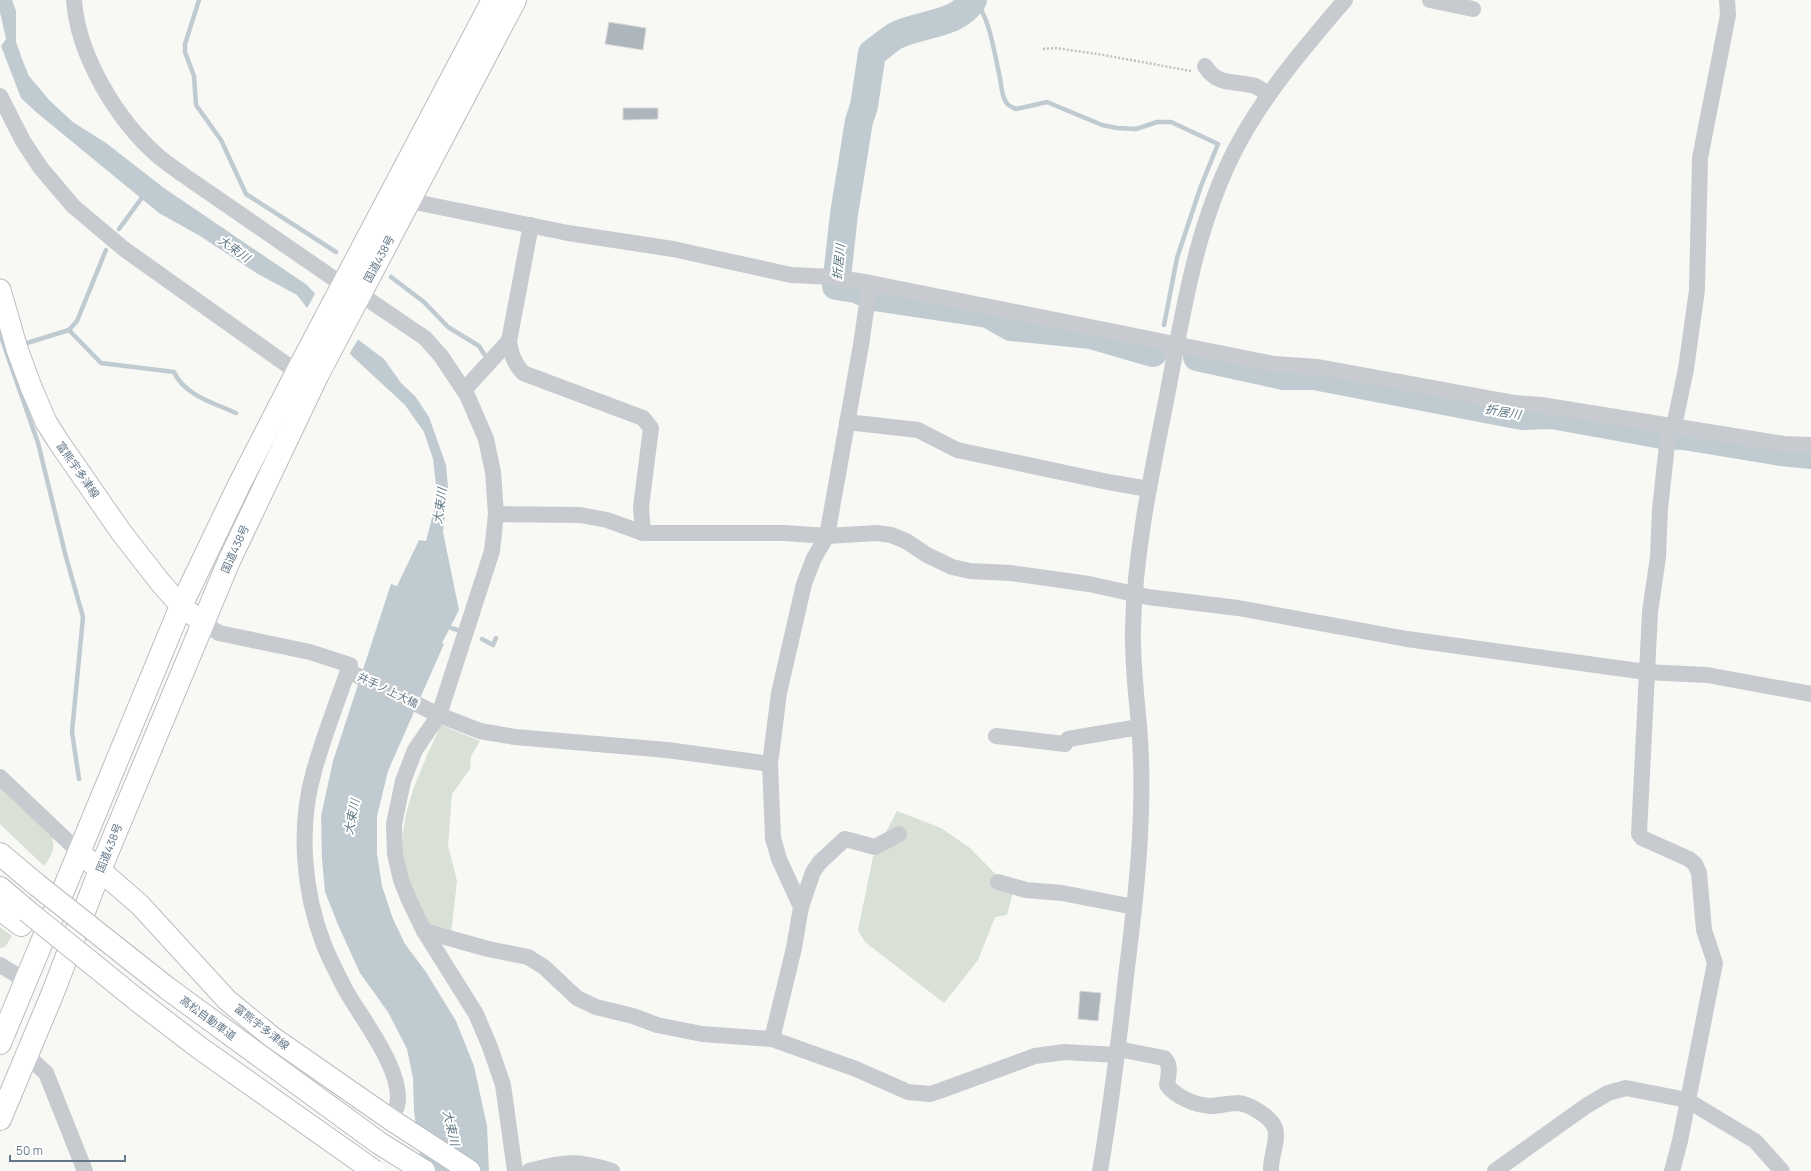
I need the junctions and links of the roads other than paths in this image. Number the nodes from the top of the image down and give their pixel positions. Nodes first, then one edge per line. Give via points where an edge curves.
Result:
1 (74, 0) edge
2 (493, 0) edge
3 (515, 0) edge
4 (1345, 0) edge
5 (1430, 0) edge
6 (1727, 0) edge
7 (1473, 9) dead end
8 (1208, 71) road end
9 (1268, 95) junction
10 (0, 96) edge
11 (389, 196) junction
12 (410, 201) junction
13 (531, 225) junction
14 (0, 290) edge
15 (869, 291) junction
16 (350, 292) junction
17 (509, 341) junction
18 (1177, 345) junction
19 (305, 371) junction
20 (464, 390) junction
21 (847, 422) junction
22 (1670, 431) junction
23 (1811, 445) edge
24 (1149, 489) junction
25 (496, 514) junction
26 (643, 533) junction
27 (827, 536) junction
28 (1134, 594) junction
29 (181, 606) junction
30 (202, 622) junction
31 (350, 672) junction
32 (1646, 672) junction
33 (1811, 694) edge
34 (439, 715) junction
35 (1139, 727) junction
36 (996, 736) dead end
37 (770, 764) junction
38 (0, 777) edge
39 (899, 834) dead end
40 (79, 852) junction
41 (0, 854) edge
42 (100, 870) junction
43 (998, 882) dead end
44 (0, 888) edge
45 (802, 907) junction
46 (1134, 907) junction
47 (0, 909) edge
48 (24, 918) junction
49 (424, 931) junction
50 (0, 966) edge
51 (25, 980) junction
52 (772, 1039) junction
53 (0, 1043) edge
54 (1118, 1052) junction
55 (25, 1058) junction
56 (1687, 1100) junction
57 (0, 1119) edge
58 (395, 1122) junction
59 (85, 1171) edge
60 (374, 1171) edge
61 (424, 1171) edge
62 (470, 1171) edge
63 (515, 1171) edge
64 (529, 1171) edge
65 (612, 1171) edge
66 (1100, 1171) edge
67 (1271, 1171) edge
68 (1495, 1171) edge
69 (1672, 1171) edge
70 (1782, 1171) edge

1 - 16 street via 79,28 100,81 117,110 137,134 158,156 182,174
2 - 11 highway, 国道438号
3 - 12 highway, 国道438号
4 - 9 street
5 - 7 street
6 - 22 street via 1728,15 1700,158 1697,290 1686,369
8 - 9 street via 1232,83 1255,86
9 - 18 street via 1221,178 1197,251
10 - 19 street via 40,167 73,206 124,249
11 - 12 street
11 - 16 highway, 国道438号
12 - 13 street
12 - 16 highway, 国道438号
13 - 15 street via 673,249 791,275 837,278
13 - 17 street
14 - 29 main road, 富熊宇多津線 via 17,348 46,422 121,532
15 - 18 street
15 - 21 street
16 - 19 highway, 国道438号
16 - 20 street via 426,338
17 - 20 street
17 - 26 street via 516,366 523,373 643,418 651,428 641,507
18 - 22 street via 1274,364 1318,367 1370,376 1515,404 1541,405
18 - 24 street
19 - 29 highway, 国道438号 via 239,485
19 - 30 highway, 国道438号 via 264,485
20 - 25 street via 486,439 494,472
21 - 24 street via 918,430 957,450
21 - 27 street
22 - 23 street
22 - 32 street via 1660,508 1658,557 1650,612
24 - 28 street
25 - 26 street via 580,515 607,520
25 - 34 street via 492,551
26 - 27 street
27 - 28 street via 877,533 891,535 952,567 1089,584
27 - 37 street via 814,558 804,584 779,693
28 - 32 street via 1238,608 1407,639
28 - 35 street via 1134,680
29 - 30 main road, 富熊宇多津線
29 - 40 highway, 国道438号
30 - 31 street, 井手ノ上大橋 via 219,633 310,652 350,665
30 - 42 highway, 国道438号
31 - 34 street, 井手ノ上大橋
31 - 58 street via 314,772 309,796 305,852 307,887 315,922 325,948 345,989 381,1047 392,1071 397,1089
32 - 33 street via 1707,676
32 - 56 street via 1639,834 1642,838 1690,859 1695,864 1699,873 1704,930 1715,963
34 - 37 street, 井手ノ上大橋 via 480,731 514,737 666,750
34 - 49 street via 415,750 403,781 394,824 395,854 400,880
35 - 36 street via 1068,739 1065,744
35 - 46 street via 1142,792
37 - 45 street via 773,838 779,859
38 - 40 street
39 - 45 street via 875,847 845,839 813,872
40 - 42 main road, 富熊宇多津線
40 - 51 highway, 国道438号
41 - 61 highway, 高松自動車道, bridge via 166,988 379,1143
42 - 55 highway, 国道438号
42 - 58 main road, 富熊宇多津線 via 140,905 228,1000 272,1038
43 - 46 street via 1026,890 1062,893
44 - 48 highway
45 - 52 street
46 - 54 street
47 - 48 highway
48 - 60 highway, bridge via 126,1004 201,1049
49 - 52 street via 528,957 544,967 577,998 596,1007 657,1025 702,1034
49 - 63 street via 476,1014 490,1047 503,1085
50 - 51 street
51 - 53 highway, 国道438号
52 - 54 street via 856,1069 908,1092 920,1094 930,1094 1035,1056 1064,1052
54 - 66 street
54 - 67 street via 1164,1058 1169,1066 1167,1085 1180,1097 1210,1106 1238,1103 1267,1118 1275,1128 1276,1136 1270,1162
55 - 57 highway, 国道438号
55 - 59 street via 46,1073
56 - 68 street via 1626,1088 1608,1093
56 - 69 street
56 - 70 street via 1755,1141
58 - 62 main road, 富熊宇多津線
64 - 65 street via 555,1164 577,1162

